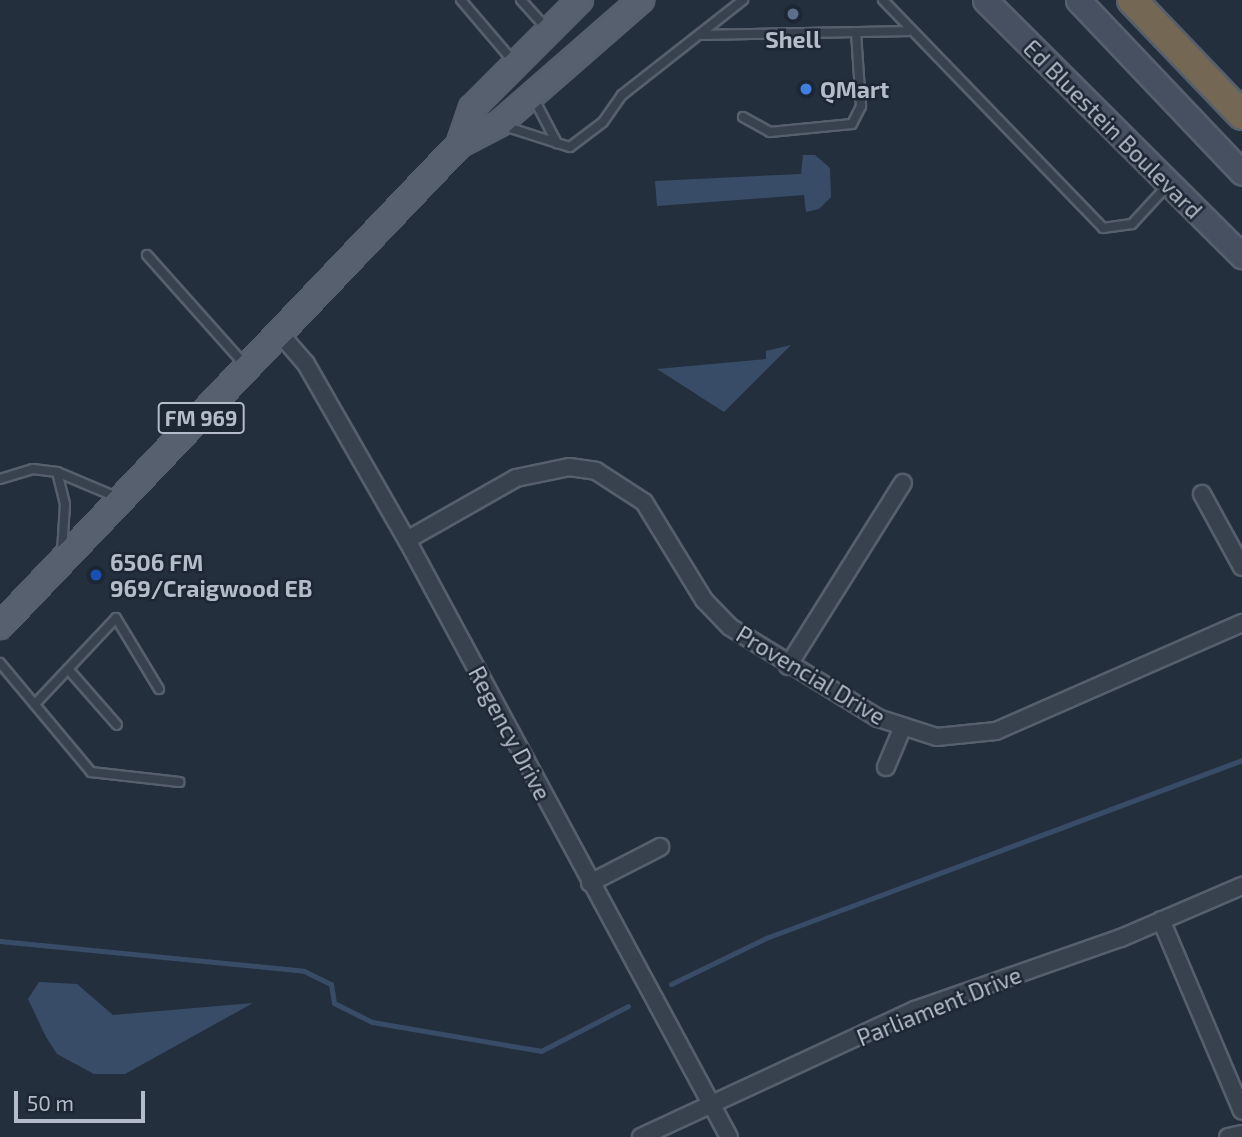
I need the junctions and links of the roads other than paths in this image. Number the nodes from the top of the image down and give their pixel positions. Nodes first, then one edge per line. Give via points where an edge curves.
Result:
1 (461, 0) edge
2 (521, 0) edge
3 (580, 0) edge
4 (641, 0) edge
5 (743, 0) edge
6 (883, 0) edge
7 (985, 0) edge
8 (1078, 0) edge
9 (1132, 0) edge
10 (908, 30) junction
11 (549, 31) junction
12 (856, 32) junction
13 (700, 35) junction
14 (516, 64) junction
15 (531, 94) junction
16 (1242, 116) edge
17 (743, 117) dead end
18 (499, 124) junction
19 (557, 143) junction
20 (459, 145) junction
21 (1242, 173) edge
22 (1168, 186) junction
23 (147, 255) dead end
24 (1242, 257) edge
25 (281, 335) junction
26 (249, 369) junction
27 (57, 472) junction
28 (0, 479) edge
29 (903, 483) dead end
30 (1202, 494) dead end
31 (122, 500) junction
32 (407, 540) junction
33 (61, 563) junction
34 (1242, 568) edge
35 (1242, 623) edge
36 (0, 626) edge
37 (0, 663) edge
38 (788, 666) junction
39 (68, 669) junction
40 (159, 689) dead end
41 (35, 704) junction
42 (117, 725) dead end
43 (902, 729) junction
44 (886, 768) dead end
45 (179, 782) dead end
46 (660, 846) dead end
47 (590, 883) junction
48 (1242, 886) edge
49 (1161, 920) junction
50 (708, 1107) junction
51 (1242, 1111) edge
52 (1242, 1134) edge
53 (641, 1137) edge
54 (729, 1137) edge
55 (1228, 1137) edge

1 - 14 lane
2 - 11 lane
3 - 11 main road, FM 969 / FM 969
4 - 15 main road, FM 969 / FM 969
5 - 13 lane
6 - 10 lane
7 - 22 main road, Ed Bluestein Boulevard
8 - 21 main road
9 - 16 highway
10 - 12 lane
10 - 22 lane via 1103,228 1132,224
11 - 14 main road, FM 969 / FM 969
11 - 15 main road via 549,54 529,75
12 - 13 lane
12 - 17 lane via 861,106 852,124 770,132
13 - 19 lane via 622,95 585,138 570,147
14 - 20 main road, FM 969 / FM 969 via 472,108
15 - 18 main road, FM 969 / FM 969
15 - 19 lane
18 - 19 lane
18 - 20 main road, FM 969 / FM 969
20 - 25 main road, FM 969 / FM 969
22 - 24 main road, Ed Bluestein Boulevard
23 - 26 lane
25 - 26 main road, FM 969 / FM 969
25 - 32 street, Regency Drive via 306,364
26 - 31 main road, FM 969 / FM 969
27 - 28 lane via 33,469
27 - 31 lane
27 - 33 lane via 65,504
29 - 38 street
30 - 34 street
31 - 33 main road, FM 969 / FM 969
32 - 38 street, Provencial Drive via 516,478 556,468 596,471 643,502 716,614
32 - 47 street, Regency Drive
33 - 36 main road, FM 969 / FM 969
35 - 43 street, Provencial Drive via 996,731 964,738
37 - 41 lane
38 - 43 street, Provencial Drive
39 - 40 lane via 116,618
39 - 41 lane
39 - 42 lane
41 - 45 lane via 91,772
43 - 44 street
46 - 47 street
47 - 50 street, Regency Drive
48 - 49 street, Parliament Drive
49 - 50 street, Parliament Drive via 915,1010
49 - 51 street
50 - 53 street, Parliament Drive
50 - 54 street, Regency Drive
52 - 55 street

